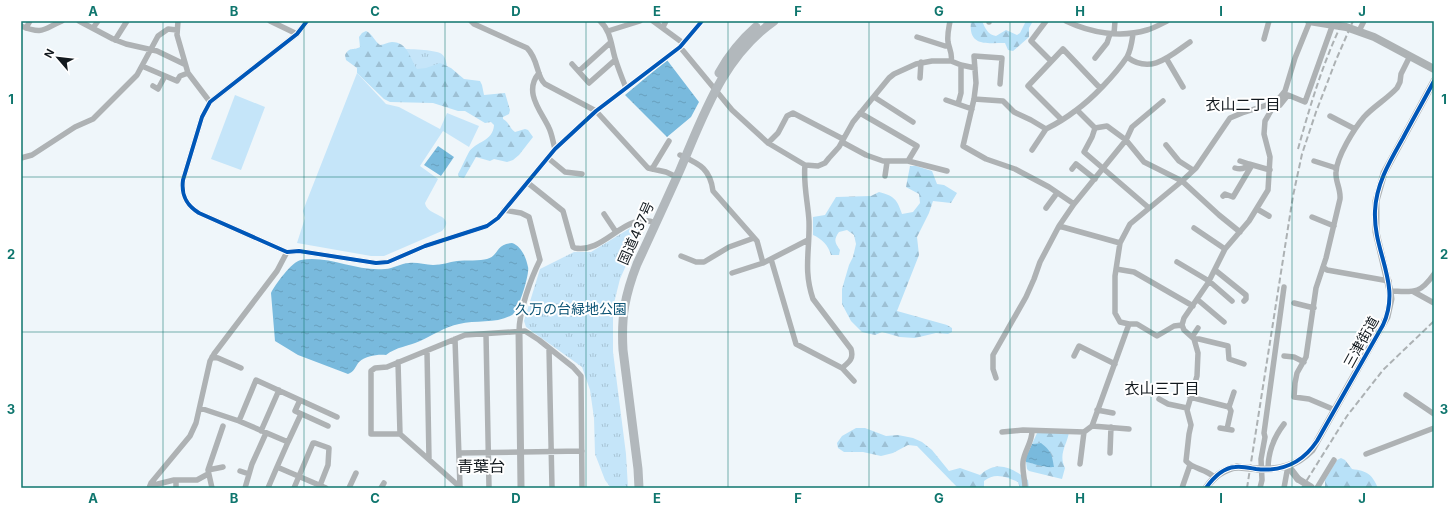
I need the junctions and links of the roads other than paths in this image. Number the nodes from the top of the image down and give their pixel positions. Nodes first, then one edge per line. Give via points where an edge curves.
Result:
1 (30, 21) edge
2 (62, 21) edge
3 (78, 21) edge
4 (98, 21) edge
5 (126, 21) edge
6 (178, 21) edge
7 (270, 21) edge
8 (306, 21) edge
9 (471, 21) edge
10 (600, 21) edge
11 (640, 21) edge
12 (653, 21) edge
13 (666, 21) edge
14 (702, 21) edge
15 (764, 21) edge
16 (774, 21) edge
17 (950, 21) edge
18 (1046, 21) edge
19 (1066, 21) edge
20 (1115, 21) edge
21 (1167, 21) edge
22 (1269, 21) edge
23 (1309, 21) edge
24 (1364, 21) edge
25 (1333, 23) edge
26 (24, 27) edge
27 (663, 27) junction
28 (93, 28) junction
29 (177, 30) junction
30 (608, 31) junction
31 (1359, 31) junction
32 (297, 34) junction
33 (1112, 34) junction
34 (1133, 34) junction
35 (917, 37) dead end
36 (1264, 39) dead end
37 (115, 40) junction
38 (611, 42) junction
39 (1190, 42) dead end
40 (682, 45) junction
41 (949, 46) junction
42 (149, 50) junction
43 (1410, 56) junction
44 (1127, 57) junction
45 (1095, 58) dead end
46 (1166, 58) junction
47 (615, 60) junction
48 (1051, 61) junction
49 (921, 62) junction
50 (951, 62) junction
51 (184, 64) junction
52 (572, 64) dead end
53 (961, 65) junction
54 (142, 66) junction
55 (975, 68) junction
56 (1434, 69) edge
57 (578, 72) junction
58 (188, 73) junction
59 (539, 73) junction
60 (165, 76) junction
61 (920, 78) dead end
62 (1434, 81) edge
63 (1000, 84) dead end
64 (153, 86) dead end
65 (1183, 87) dead end
66 (626, 88) junction
67 (714, 88) junction
68 (1100, 88) junction
69 (874, 97) junction
70 (974, 99) junction
71 (946, 100) dead end
72 (1163, 100) dead end
73 (210, 102) junction
74 (1276, 102) junction
75 (958, 104) junction
76 (972, 109) junction
77 (1076, 110) junction
78 (596, 111) junction
79 (860, 113) junction
80 (1330, 116) dead end
81 (1062, 120) junction
82 (913, 122) dead end
83 (1096, 128) junction
84 (1355, 129) junction
85 (1046, 130) junction
86 (843, 140) junction
87 (1126, 140) junction
88 (670, 141) dead end
89 (768, 143) junction
90 (1166, 145) dead end
91 (555, 149) junction
92 (1032, 150) dead end
93 (682, 157) junction
94 (21, 158) edge
95 (548, 158) junction
96 (908, 161) junction
97 (1240, 161) dead end
98 (1314, 161) dead end
99 (887, 162) junction
100 (1250, 164) junction
101 (805, 166) junction
102 (1235, 168) dead end
103 (1336, 168) junction
104 (652, 169) junction
105 (1072, 169) dead end
106 (1103, 169) junction
107 (1193, 170) junction
108 (1270, 170) junction
109 (947, 171) dead end
110 (582, 174) dead end
111 (674, 176) junction
112 (884, 176) dead end
113 (1095, 179) junction
114 (1182, 181) junction
115 (528, 183) junction
116 (1057, 193) junction
117 (1223, 196) dead end
118 (1074, 204) junction
119 (1046, 208) dead end
120 (1149, 208) junction
121 (1257, 209) junction
122 (504, 210) junction
123 (604, 214) dead end
124 (1269, 216) dead end
125 (1312, 217) dead end
126 (654, 222) junction
127 (1059, 226) junction
128 (1334, 226) junction
129 (1194, 228) dead end
130 (616, 232) junction
131 (1240, 232) junction
132 (754, 238) junction
133 (808, 240) junction
134 (1120, 242) junction
135 (1224, 249) junction
136 (287, 252) junction
137 (681, 256) dead end
138 (771, 258) junction
139 (763, 262) junction
140 (1177, 262) dead end
141 (1323, 267) junction
142 (1116, 269) junction
143 (1215, 270) junction
144 (732, 273) dead end
145 (1434, 274) edge
146 (1209, 281) junction
147 (1389, 281) junction
148 (1284, 287) dead end
149 (1390, 290) junction
150 (1414, 292) junction
151 (1198, 300) junction
152 (1232, 301) dead end
153 (1244, 301) dead end
154 (1294, 303) dead end
155 (1434, 303) edge
156 (1193, 306) junction
157 (1314, 308) junction
158 (1224, 322) dead end
159 (1129, 324) junction
160 (1182, 325) junction
161 (1198, 328) dead end
162 (519, 332) junction
163 (486, 334) junction
164 (1193, 338) junction
165 (455, 339) junction
166 (549, 348) junction
167 (427, 351) junction
168 (1074, 356) dead end
169 (1284, 356) dead end
170 (212, 357) junction
171 (398, 362) junction
172 (1304, 362) junction
173 (1115, 364) junction
174 (1244, 364) dead end
175 (241, 368) dead end
176 (842, 368) junction
177 (996, 378) dead end
178 (854, 381) dead end
179 (278, 390) junction
180 (1234, 392) dead end
181 (1406, 395) dead end
182 (1190, 397) junction
183 (1159, 399) dead end
184 (300, 400) junction
185 (1229, 407) junction
186 (200, 408) junction
187 (1187, 408) junction
188 (1097, 410) junction
189 (1335, 410) junction
190 (1113, 413) dead end
191 (301, 414) junction
192 (1434, 414) edge
193 (337, 417) dead end
194 (239, 421) junction
195 (1284, 424) dead end
196 (223, 426) dead end
197 (328, 426) dead end
198 (1092, 426) junction
199 (1111, 427) junction
200 (1434, 428) edge
201 (1129, 429) dead end
202 (1226, 429) dead end
203 (1032, 431) junction
204 (264, 432) junction
205 (1002, 432) dead end
206 (1084, 432) junction
207 (400, 434) junction
208 (288, 442) junction
209 (582, 451) junction
210 (521, 452) junction
211 (552, 452) junction
212 (459, 453) junction
213 (488, 453) junction
214 (1110, 453) dead end
215 (1366, 454) dead end
216 (429, 459) junction
217 (1334, 460) dead end
218 (1080, 464) dead end
219 (1190, 465) junction
220 (1288, 466) junction
221 (223, 467) dead end
222 (277, 467) junction
223 (1262, 469) junction
224 (240, 471) dead end
225 (208, 472) junction
226 (356, 473) dead end
227 (249, 474) junction
228 (299, 477) junction
229 (1214, 477) junction
230 (176, 480) junction
231 (149, 487) edge
232 (322, 487) edge
233 (176, 488) edge
234 (212, 488) edge
235 (245, 488) edge
236 (268, 488) edge
237 (294, 488) edge
238 (349, 488) edge
239 (461, 488) edge
240 (489, 488) edge
241 (521, 488) edge
242 (552, 488) edge
243 (582, 488) edge
244 (633, 488) edge
245 (639, 488) edge
246 (1025, 488) edge
247 (1182, 488) edge
248 (1206, 488) edge
249 (1260, 488) edge
250 (1284, 488) edge
251 (1311, 488) edge
252 (1317, 488) edge

1 - 26 street
2 - 26 street via 44,31
3 - 28 street
4 - 28 street
5 - 37 street
6 - 29 street
7 - 32 street
8 - 32 street
9 - 59 street via 527,48 532,53
10 - 30 street
11 - 30 street
12 - 27 street
13 - 27 street
14 - 40 street
15 - 67 highway, 国道437号 via 740,42 725,62
16 - 67 highway, 国道437号 via 739,53
17 - 41 street
18 - 48 street via 1031,41
19 - 33 street via 1085,29
20 - 33 street
21 - 34 street
22 - 36 street
23 - 25 main road
23 - 74 street via 1285,91
24 - 31 street
25 - 31 main road
25 - 74 street via 1305,102 1288,95 1280,105
27 - 40 street
28 - 37 street
29 - 42 street via 168,29 163,32
29 - 51 street
30 - 38 street
31 - 43 main road via 1374,36
32 - 73 street
33 - 34 street
33 - 45 street
34 - 44 street
35 - 41 street
37 - 42 street
38 - 47 street
38 - 57 street
39 - 46 street
40 - 66 street
40 - 67 street
41 - 50 street
42 - 51 street
42 - 54 street
43 - 56 main road
43 - 84 street via 1397,88 1364,117
44 - 46 street via 1140,65 1153,64
44 - 68 street
46 - 65 street
47 - 57 street via 589,83
47 - 66 street
48 - 68 street via 1063,49
48 - 81 street via 1028,86
49 - 50 street
49 - 61 street
49 - 69 street via 894,74
50 - 53 street
51 - 58 street
52 - 57 street
53 - 55 street
53 - 75 street
54 - 60 street
54 - 94 street via 137,75 93,119 75,127 32,155
55 - 63 street via 974,56 1002,58
55 - 70 street
58 - 60 street via 180,76 177,81
58 - 73 street
59 - 78 street via 544,84
59 - 91 street via 533,86 534,103 549,129
60 - 64 street via 158,89
62 - 147 street, 三津街道 via 1384,173 1376,201 1376,232
66 - 78 street
67 - 89 street via 732,110
67 - 93 highway, 国道437号
68 - 77 street
69 - 79 street
69 - 82 street
70 - 76 street
70 - 85 street via 1003,101 1014,112
71 - 75 street
72 - 87 street via 1132,127
73 - 136 street via 202,118 183,180 182,188 186,202 199,213
74 - 107 street via 1230,118
74 - 108 street via 1264,128
75 - 76 street
76 - 116 street via 963,146 986,159 1015,169
77 - 81 street
77 - 83 street
78 - 91 street
78 - 104 street via 645,165
79 - 86 street
79 - 96 street via 917,146
80 - 84 street
81 - 85 street
83 - 87 street via 1107,126
83 - 106 street via 1084,152
84 - 103 street
85 - 92 street
86 - 89 street via 793,113 787,116 778,134
86 - 99 street via 866,155
86 - 101 street via 825,163
87 - 106 street
87 - 114 street via 1148,165
88 - 104 street
89 - 101 street
90 - 107 street via 1179,161
91 - 95 street
93 - 111 highway, 国道437号
93 - 132 street via 709,174 713,191
95 - 110 street via 565,172
95 - 115 street
96 - 99 street
96 - 109 street
97 - 100 street
98 - 103 street
99 - 112 street
100 - 102 street via 1240,170
100 - 108 street
100 - 117 street via 1233,197 1225,194
101 - 133 street
103 - 128 street via 1341,194
104 - 111 street
105 - 113 street via 1076,164
106 - 113 street
106 - 120 street
107 - 114 street
108 - 121 street via 1268,190
111 - 126 highway, 国道437号
113 - 118 street
114 - 120 street
114 - 131 street
115 - 122 street
115 - 130 street via 563,211 573,247 590,248
116 - 118 street
116 - 119 street
118 - 127 street
120 - 134 street via 1130,224
121 - 124 street
121 - 131 street
122 - 136 street via 487,226 439,240 382,263 299,251
122 - 162 street via 529,217 540,260 520,319
123 - 130 street
125 - 128 street
126 - 130 street via 644,219 632,222
126 - 244 highway, 国道437号 via 632,261 617,312 617,350
126 - 245 highway, 国道437号 via 628,290 623,313 623,350
127 - 134 street
127 - 177 street via 1040,262 1026,297 993,355
128 - 141 street
129 - 135 street
131 - 135 street
132 - 137 street via 728,247 704,262 696,262
132 - 139 street
133 - 138 street
133 - 176 street via 807,276 812,299 853,354 852,359
134 - 142 street
135 - 143 street
136 - 170 street via 277,271
138 - 139 street
138 - 176 street via 796,344
139 - 144 street
140 - 146 street
141 - 147 street via 1327,270
141 - 157 street via 1316,288
142 - 156 street via 1134,272
142 - 159 street via 1115,313 1120,322
143 - 146 street
143 - 153 street via 1246,295
145 - 150 street via 1422,288
146 - 151 street
146 - 152 street
147 - 149 street, 三津街道
148 - 223 street via 1264,434
149 - 150 street
149 - 189 street, 三津街道 via 1389,308 1383,325
150 - 155 street
151 - 156 street
151 - 158 street
154 - 157 street
156 - 160 street
157 - 172 street
159 - 160 street via 1136,324 1157,336 1174,326
159 - 173 street
160 - 164 street
161 - 164 street
162 - 163 street
162 - 166 street via 525,331
162 - 210 street
163 - 165 street via 465,335
163 - 213 street
164 - 174 street via 1228,346 1229,359
164 - 182 street via 1198,363 1195,387
165 - 167 street
165 - 212 street
166 - 209 street via 581,376
166 - 211 street
167 - 171 street
167 - 216 street
168 - 173 street via 1080,346
169 - 172 street
170 - 175 street
170 - 186 street
171 - 207 street
171 - 207 street via 371,371 372,434
172 - 189 street via 1297,373 1294,397 1309,399
173 - 188 street
176 - 178 street
179 - 184 street
179 - 194 street via 256,380
179 - 204 street
180 - 185 street
181 - 192 street
182 - 185 street
182 - 187 street
183 - 187 street via 1168,404
184 - 191 street via 295,411
184 - 193 street
185 - 202 street via 1231,411
186 - 194 street
186 - 231 street via 190,436
187 - 219 street via 1191,425 1186,461
188 - 190 street
188 - 198 street
189 - 220 street, 三津街道 via 1312,450
191 - 197 street via 316,424
191 - 208 street
194 - 204 street
195 - 223 street
196 - 225 street
198 - 199 street
198 - 206 street
199 - 201 street
199 - 214 street
200 - 215 street
203 - 205 street
203 - 206 street
203 - 246 street via 1023,462
204 - 208 street
204 - 227 street
206 - 218 street
207 - 216 street
208 - 222 street
209 - 211 street
209 - 243 street
210 - 211 street
210 - 213 street
210 - 241 street
211 - 242 street
212 - 213 street
212 - 239 street
213 - 240 street
216 - 239 street
217 - 252 street
219 - 229 street via 1210,472
219 - 247 street
220 - 223 street, 三津街道
220 - 250 street
220 - 251 street, bridge via 1298,479
221 - 225 street
222 - 228 street
222 - 236 street
223 - 229 street, 三津街道, bridge via 1237,466
223 - 249 street
224 - 227 street
225 - 230 street via 197,480
225 - 234 street
226 - 238 street
227 - 235 street
228 - 232 street
228 - 232 street via 313,444 329,448 328,465
228 - 237 street
229 - 248 street, 三津街道
230 - 231 street
230 - 233 street

